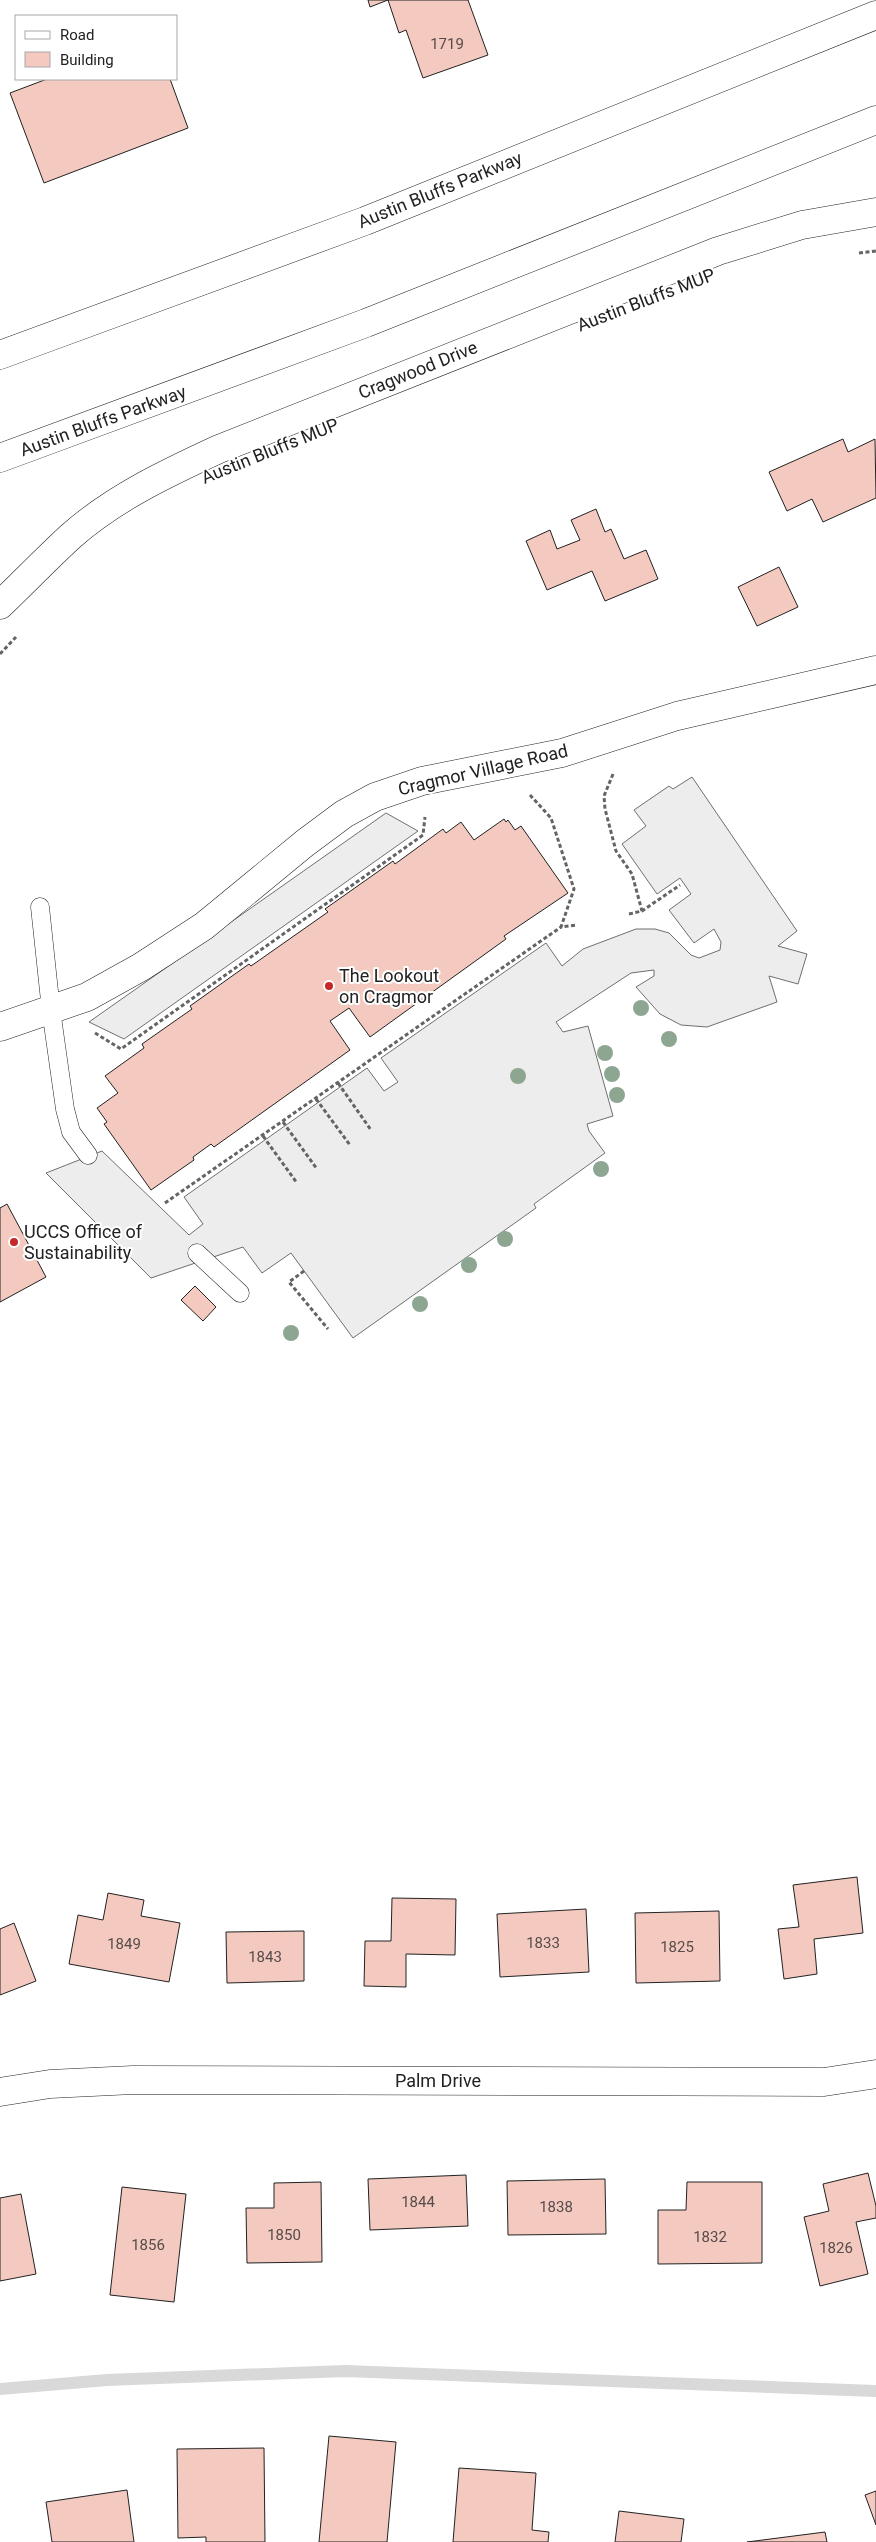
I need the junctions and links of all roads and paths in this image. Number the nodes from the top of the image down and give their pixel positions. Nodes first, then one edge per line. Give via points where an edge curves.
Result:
1 (876, 15) edge
2 (876, 120) edge
3 (876, 212) edge
4 (876, 251) edge
5 (850, 254) dead end
6 (0, 355) edge
7 (0, 458) edge
8 (0, 605) edge
9 (18, 635) dead end
10 (0, 654) edge
11 (876, 670) edge
12 (618, 767) dead end
13 (525, 791) dead end
14 (426, 811) dead end
15 (680, 885) dead end
16 (40, 906) dead end
17 (642, 911) junction
18 (629, 914) dead end
19 (577, 925) dead end
20 (561, 927) junction
21 (51, 1010) junction
22 (0, 1027) edge
23 (93, 1031) dead end
24 (338, 1083) junction
25 (316, 1099) junction
26 (283, 1122) junction
27 (371, 1130) dead end
28 (262, 1136) junction
29 (350, 1146) dead end
30 (88, 1155) dead end
31 (317, 1169) dead end
32 (297, 1183) dead end
33 (165, 1203) dead end
34 (197, 1253) dead end
35 (304, 1271) dead end
36 (240, 1292) dead end
37 (328, 1329) dead end
38 (876, 2074) edge
39 (0, 2092) edge

1 - 6 street, Austin Bluffs Parkway via 365,221
2 - 7 street, Austin Bluffs Parkway via 366,323
3 - 8 street, Cragwood Drive via 802,225 718,251 219,449 166,473 72,535
4 - 5 path
9 - 10 path
11 - 21 street, Cragmor Village Road via 678,716 562,753 422,781 375,797 344,814 305,843 204,926 87,997
12 - 17 path via 604,796 605,809 616,851 632,874
13 - 20 path via 551,818 574,889
14 - 23 path via 423,835 121,1049
15 - 17 path
16 - 21 lane
17 - 18 path
19 - 20 path
20 - 24 path
21 - 22 street, Cragmor Village Road
21 - 30 lane via 71,1132
24 - 25 path
24 - 27 path
25 - 26 path
25 - 29 path
26 - 28 path
26 - 31 path
28 - 32 path
28 - 33 path
34 - 36 lane
35 - 37 path via 289,1282
38 - 39 street, Palm Drive via 824,2082 133,2080 50,2084

